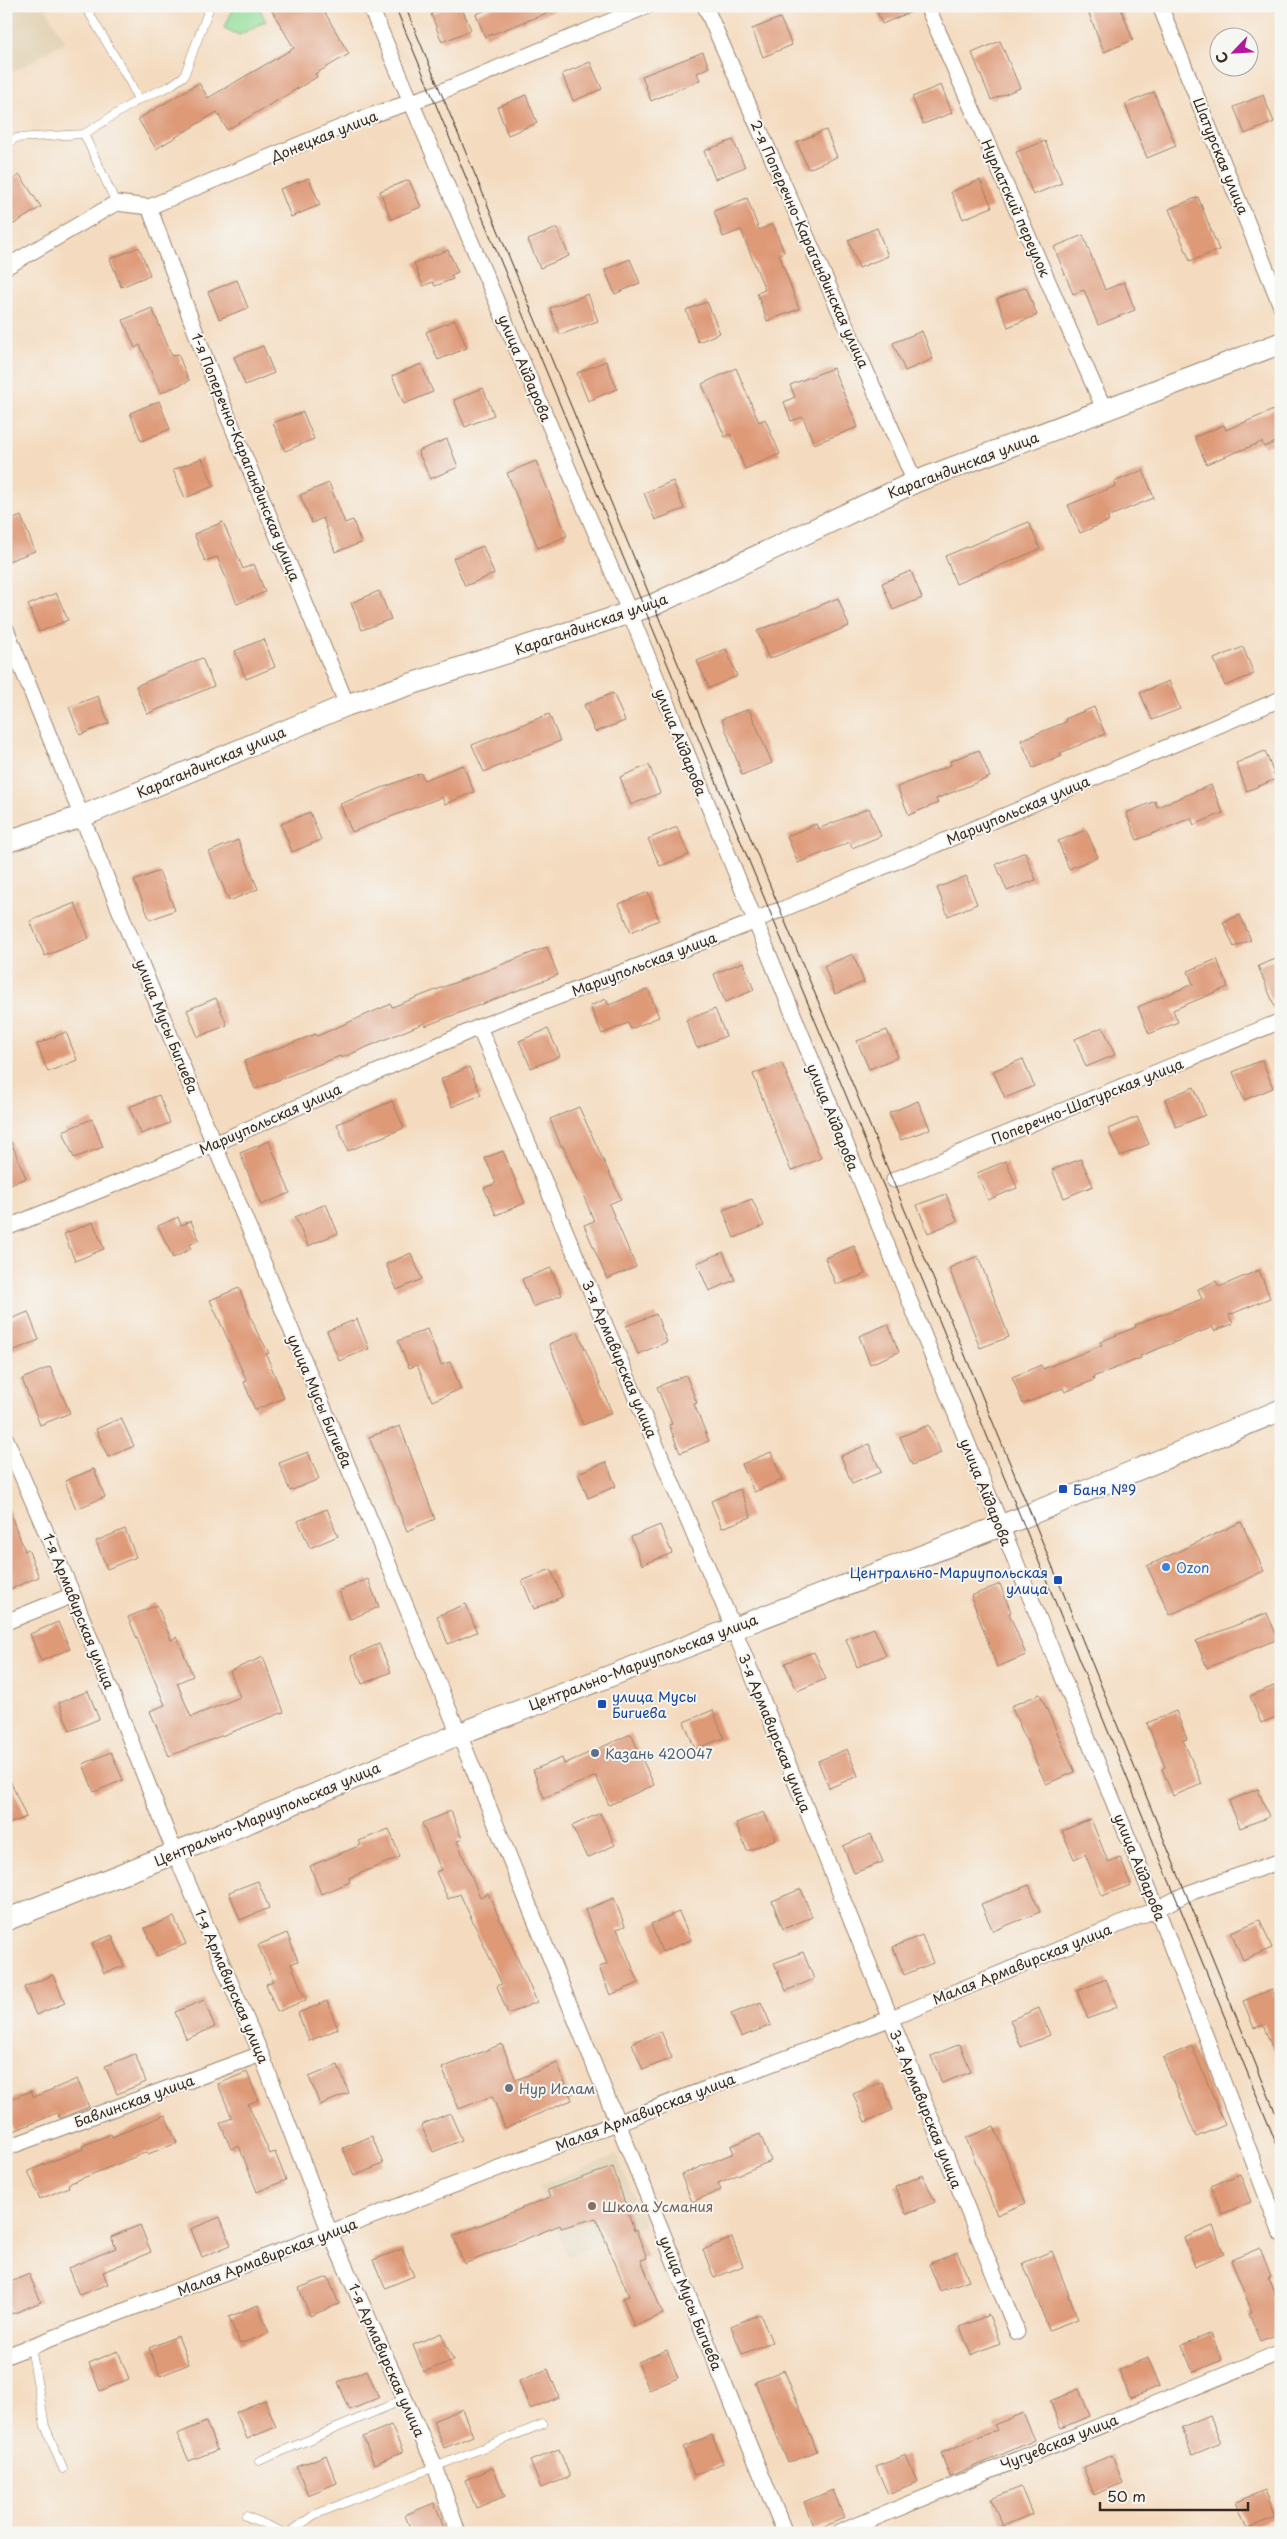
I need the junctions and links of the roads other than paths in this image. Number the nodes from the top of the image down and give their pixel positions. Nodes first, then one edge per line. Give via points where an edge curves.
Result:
1 (85, 6) edge
2 (210, 6) edge
3 (370, 6) edge
4 (647, 6) edge
5 (705, 6) edge
6 (927, 6) edge
7 (1160, 6) edge
8 (138, 100) junction
9 (411, 104) junction
10 (84, 134) junction
11 (6, 144) edge
12 (116, 203) junction
13 (149, 207) junction
14 (6, 267) edge
15 (1281, 306) edge
16 (1281, 343) edge
17 (1105, 411) junction
18 (915, 482) junction
19 (630, 613) junction
20 (6, 629) edge
21 (1281, 699) edge
22 (348, 705) junction
23 (83, 816) junction
24 (6, 842) edge
25 (754, 922) junction
26 (1281, 1021) edge
27 (479, 1027) junction
28 (214, 1144) junction
29 (894, 1180) dead end
30 (6, 1228) edge
31 (1281, 1410) edge
32 (6, 1439) edge
33 (999, 1525) junction
34 (73, 1595) junction
35 (6, 1622) edge
36 (733, 1627) junction
37 (459, 1734) junction
38 (175, 1853) junction
39 (1281, 1861) edge
40 (1157, 1909) junction
41 (6, 1920) edge
42 (889, 2019) junction
43 (261, 2054) junction
44 (617, 2123) junction
45 (6, 2148) edge
46 (330, 2232) junction
47 (1281, 2234) edge
48 (1017, 2332) dead end
49 (31, 2347) junction
50 (1281, 2352) edge
51 (6, 2356) edge
52 (404, 2399) junction
53 (544, 2424) dead end
54 (259, 2461) dead end
55 (435, 2466) junction
56 (63, 2469) dead end
57 (246, 2516) dead end
58 (285, 2533) edge
59 (289, 2533) edge
60 (458, 2533) edge
61 (785, 2533) edge
62 (838, 2533) edge

1 - 8 lane
2 - 8 lane via 184,76
3 - 9 street, улица Айдарова
4 - 9 street, Донецкая улица
5 - 18 street, 2-я Поперечно-Карагандинская улица
6 - 17 street, Нурлатский переулок
7 - 15 street, Шатурская улица
8 - 10 lane
9 - 13 street, Донецкая улица via 361,119
9 - 19 street, улица Айдарова
10 - 11 lane via 16,138
10 - 12 lane
12 - 13 street, Донецкая улица
12 - 14 street
13 - 22 street, 1-я Поперечно-Карагандинская улица via 218,392
16 - 17 street, Карагандинская улица
17 - 18 street, Карагандинская улица
18 - 19 street, Карагандинская улица
19 - 22 street, Карагандинская улица
19 - 25 street, улица Айдарова
20 - 23 street, улица Мусы Бигиева
21 - 25 street, Мариупольская улица
22 - 23 street, Карагандинская улица
23 - 24 street, Карагандинская улица
23 - 28 street, улица Мусы Бигиева
25 - 27 street, Мариупольская улица
25 - 33 street, улица Айдарова
26 - 29 street, Поперечно-Шатурская улица
27 - 28 street, Мариупольская улица
27 - 36 street, 3-я Армавирская улица
28 - 30 street, Мариупольская улица
28 - 37 street, улица Мусы Бигиева
31 - 33 street, Центрально-Мариупольская улица
32 - 34 street, 1-я Армавирская улица
33 - 36 street, Центрально-Мариупольская улица
33 - 40 street, улица Айдарова
34 - 35 street
34 - 38 street, 1-я Армавирская улица
36 - 37 street, Центрально-Мариупольская улица
36 - 42 street, 3-я Армавирская улица
37 - 38 street, Центрально-Мариупольская улица
37 - 44 street, улица Мусы Бигиева
38 - 41 street, Центрально-Мариупольская улица
38 - 43 street, 1-я Армавирская улица
39 - 40 street, Малая Армавирская улица via 1180,1896
40 - 42 street, Малая Армавирская улица
40 - 47 street, улица Айдарова
42 - 44 street, Малая Армавирская улица
42 - 48 street, 3-я Армавирская улица
43 - 45 street, Бавлинская улица
43 - 46 street, 1-я Армавирская улица
44 - 46 street, Малая Армавирская улица
44 - 61 street, улица Мусы Бигиева
46 - 49 street, Малая Армавирская улица
46 - 52 street, 1-я Армавирская улица
49 - 51 street, Малая Армавирская улица
49 - 56 lane via 45,2426
50 - 62 street, Чугуевская улица
52 - 54 lane
52 - 55 street, 1-я Армавирская улица
53 - 55 lane
55 - 59 lane via 314,2515
55 - 60 street, 1-я Армавирская улица
57 - 58 lane

